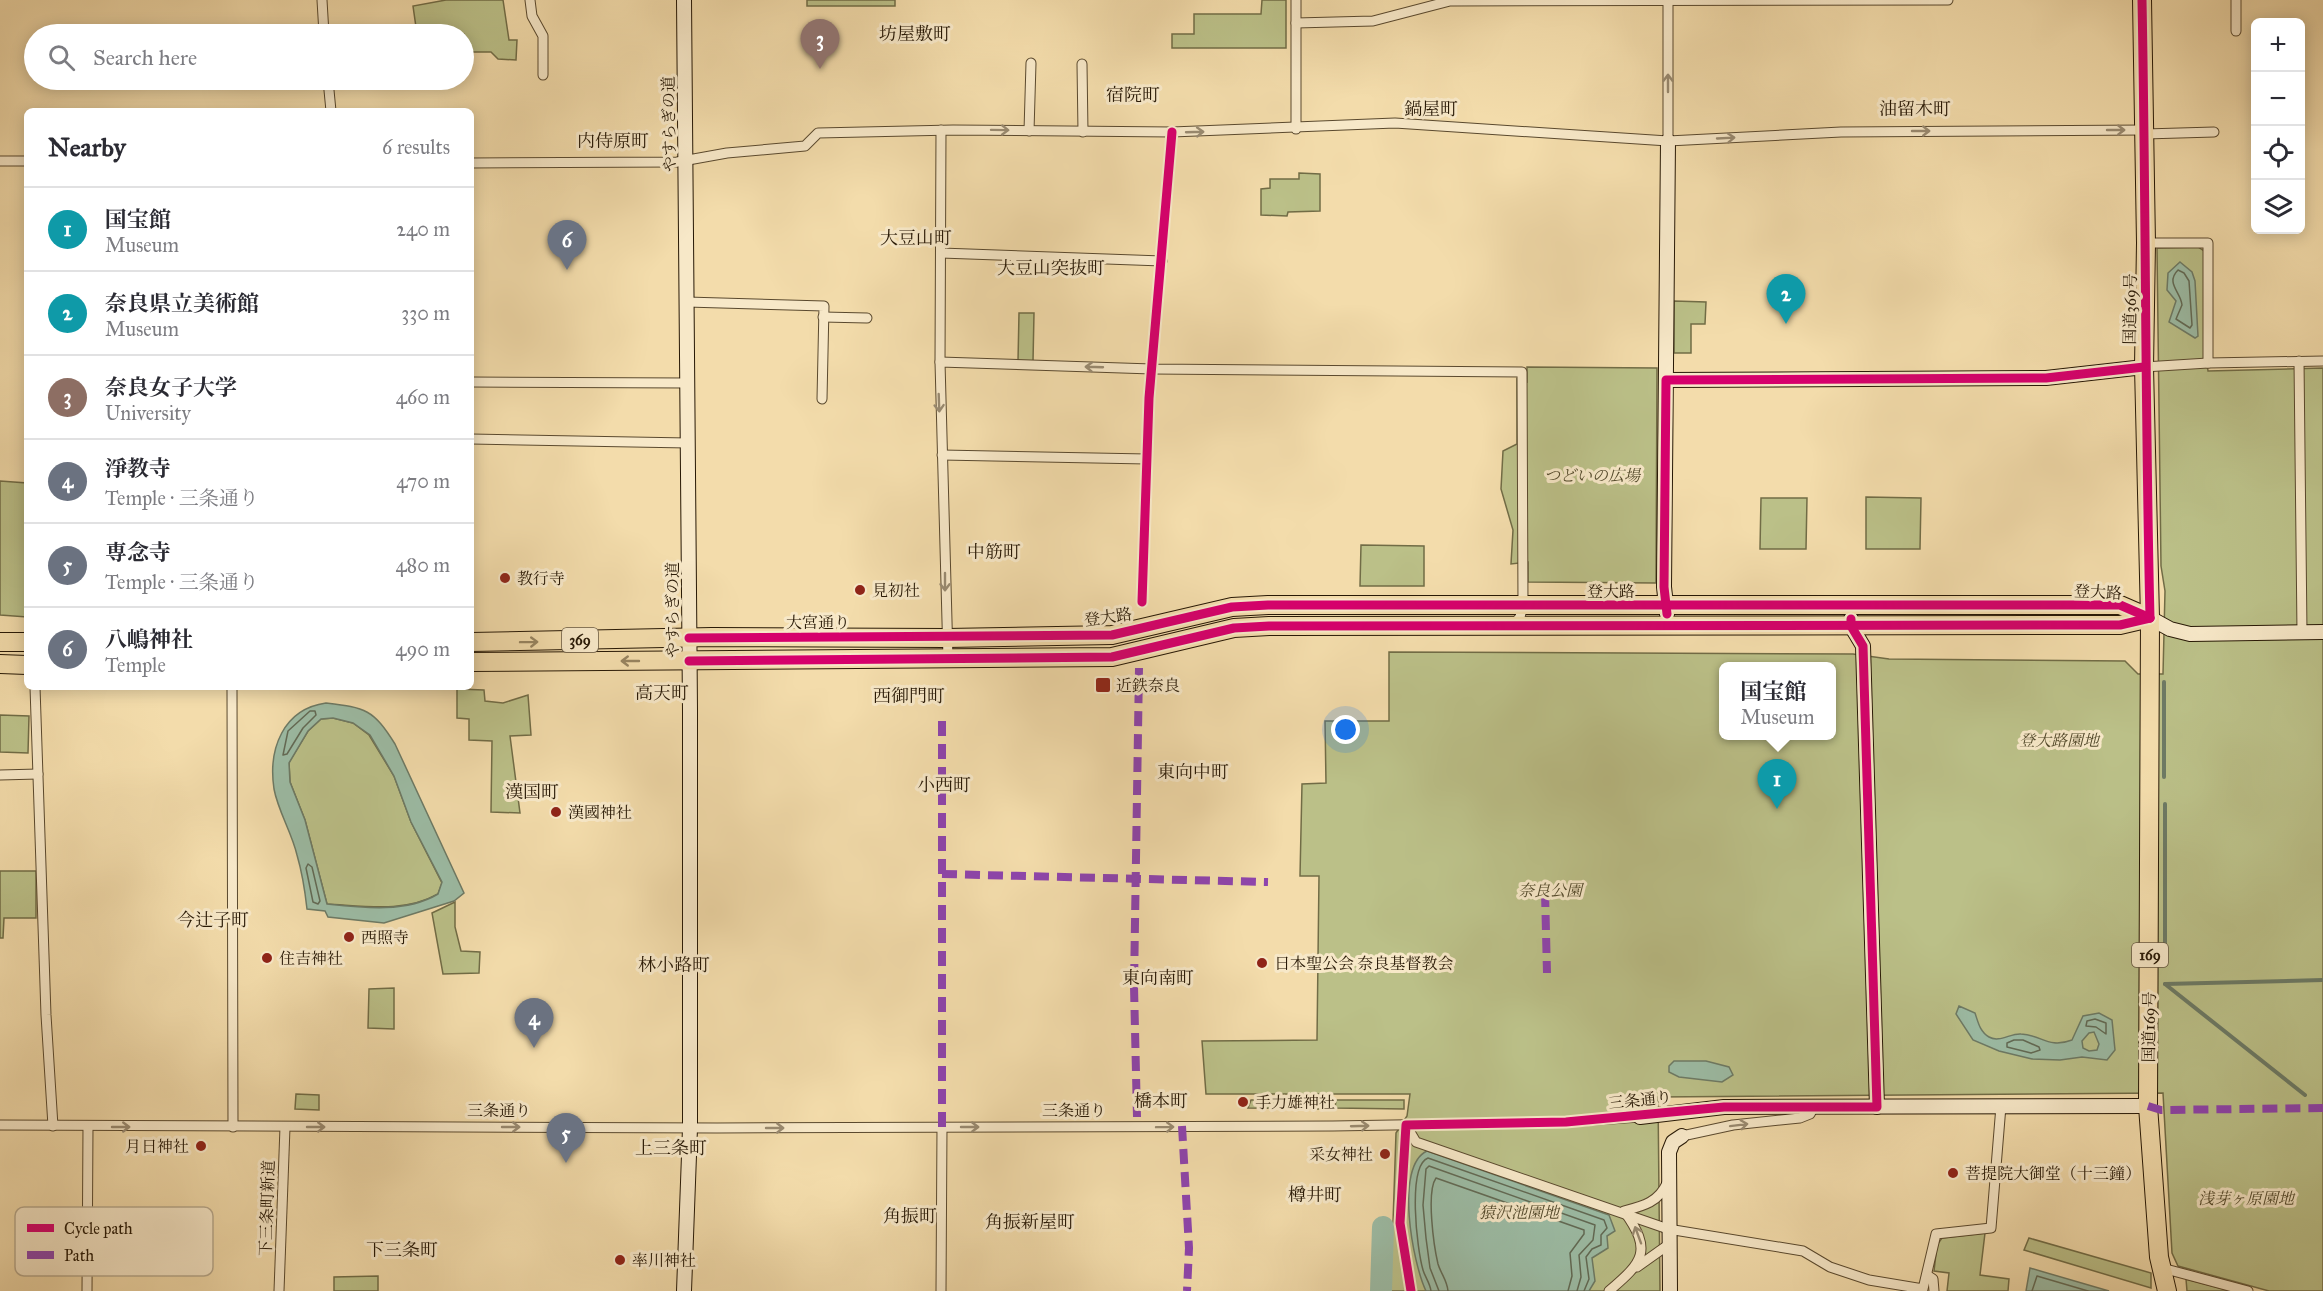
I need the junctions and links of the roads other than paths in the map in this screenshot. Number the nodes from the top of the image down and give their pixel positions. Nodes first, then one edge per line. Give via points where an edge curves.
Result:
1 (322, 0) edge
2 (530, 0) edge
3 (684, 0) edge
4 (1296, 0) edge
5 (1948, 0) edge
6 (2142, 0) edge
7 (2236, 0) edge
8 (1450, 1) edge
9 (1668, 1) edge
10 (1296, 23) junction
11 (323, 24) edge
12 (2236, 31) dead end
13 (1031, 63) dead end
14 (1082, 64) dead end
15 (543, 75) dead end
16 (329, 90) edge
17 (331, 108) edge
18 (1296, 129) junction
19 (941, 130) junction
20 (1029, 131) junction
21 (1083, 132) junction
22 (2145, 132) junction
23 (2214, 132) dead end
24 (1668, 141) junction
25 (686, 159) junction
26 (0, 161) edge
27 (24, 161) edge
28 (474, 164) edge
29 (2146, 243) junction
30 (941, 253) junction
31 (1162, 261) dead end
32 (687, 302) junction
33 (823, 317) junction
34 (867, 318) dead end
35 (2299, 361) junction
36 (2323, 361) edge
37 (940, 362) junction
38 (2208, 363) junction
39 (2144, 367) junction
40 (1666, 380) junction
41 (474, 382) edge
42 (687, 383) junction
43 (822, 399) dead end
44 (474, 439) edge
45 (688, 443) junction
46 (942, 455) junction
47 (1147, 459) dead end
48 (1268, 604) junction
49 (1667, 605) junction
50 (1851, 605) junction
51 (1523, 606) junction
52 (2150, 618) junction
53 (1513, 625) junction
54 (1269, 626) junction
55 (1667, 626) junction
56 (1851, 626) junction
57 (2302, 632) junction
58 (2323, 632) edge
59 (689, 638) junction
60 (947, 638) junction
61 (0, 642) edge
62 (24, 642) edge
63 (474, 642) edge
64 (948, 658) junction
65 (689, 661) junction
66 (474, 662) edge
67 (0, 664) edge
68 (24, 665) edge
69 (35, 690) edge
70 (232, 690) edge
71 (38, 774) junction
72 (0, 775) edge
73 (2148, 1106) junction
74 (1814, 1107) junction
75 (1877, 1107) junction
76 (2001, 1107) junction
77 (1640, 1117) joint
78 (0, 1125) edge
79 (1406, 1125) junction
80 (53, 1126) junction
81 (88, 1127) junction
82 (233, 1127) junction
83 (285, 1127) junction
84 (942, 1127) junction
85 (690, 1128) junction
86 (1682, 1136) joint
87 (1669, 1178) junction
88 (88, 1207) edge
89 (1624, 1211) junction
90 (1668, 1229) junction
91 (1668, 1245) junction
92 (1637, 1267) junction
93 (2162, 1269) junction
94 (1927, 1275) junction
95 (87, 1276) edge
96 (87, 1291) edge
97 (279, 1291) edge
98 (684, 1291) edge
99 (941, 1291) edge
100 (1411, 1291) edge
101 (1609, 1291) edge
102 (1670, 1291) edge
103 (1934, 1291) edge
104 (2167, 1291) edge
105 (2248, 1291) edge

1 - 11 street
2 - 15 street via 531,16 543,36
3 - 25 street, やすらぎの道
4 - 10 street
5 - 9 street
6 - 22 highway, 国道369号
7 - 12 street
8 - 9 street
8 - 10 street via 1373,21
24 -> 9 street
10 - 18 street
13 - 20 street
14 - 21 street
16 - 17 street
21 -> 18 street
18 - 24 street via 1395,123
19 -> 20 street
19 - 25 street via 818,134 805,146
19 - 30 street
20 - 21 street
22 - 23 street
24 -> 22 street via 1841,132
22 - 29 highway, 国道369号
24 - 40 street
25 - 28 street
25 - 32 street, やすらぎの道
26 - 27 street
29 - 38 street via 2208,243
29 - 39 highway, 国道369号
30 - 31 street
30 - 37 street
32 - 33 street via 824,306
32 - 42 street, やすらぎの道
33 - 34 street
33 - 43 street
35 - 36 street
35 - 38 street
35 - 57 street
37 -> 46 street
51 -> 37 street via 1522,372 1152,369
38 - 39 street
39 - 40 street via 2046,378
39 - 52 highway, 国道369号
40 - 49 street
41 - 42 street
42 - 45 street, やすらぎの道
44 - 45 street
45 - 59 street, やすらぎの道
46 - 47 street
46 -> 60 street
48 - 51 highway, 登大路 / 369
48 - 54 highway
48 - 60 highway, 登大路 / 369 via 1232,607 1112,635
49 - 50 highway, 登大路 / 369
49 - 51 highway, 登大路 / 369
49 - 55 street
50 - 52 highway, 登大路 / 369 via 2120,605
50 - 56 street
51 - 53 street
52 - 56 highway, 登大路 / 369 via 2120,625
52 - 57 street, 登大路 via 2190,634
52 - 73 highway, 国道169号 / 169
53 - 54 highway, 登大路 / 369
53 - 55 highway, 登大路 / 369
54 - 64 highway, 登大路 / 369 via 1234,628 1112,657
55 - 56 highway, 登大路 / 369
56 - 75 street via 1863,646
57 - 58 street, 登大路
59 - 60 highway, 大宮通り / 369
63 -> 59 highway, 大宮通り / 369
59 - 65 street, やすらぎの道
60 - 64 street
61 - 62 highway
64 - 65 highway, 369
65 -> 66 highway, 369
65 - 85 street, やすらぎの道
67 - 68 highway
69 - 71 street
70 - 82 street
71 - 72 street
71 - 80 street
73 - 76 street, 三条通り
73 - 93 highway, 国道169号 / 169
74 - 75 street, 三条通り
74 - 77 street, 三条通り via 1724,1107
86 -> 74 street via 1733,1125 1800,1118 1810,1114
75 - 76 street, 三条通り
76 - 94 street via 1991,1228 1936,1234
77 - 79 street, 三条通り
78 - 80 street, 三条通り
84 -> 79 street, 三条通り
79 - 89 street via 1416,1142
79 - 100 street via 1400,1223
80 - 81 street, 三条通り
81 -> 82 street, 三条通り
81 - 88 street
82 - 83 street, 三条通り
83 -> 85 street, 三条通り
83 - 97 street, 下三条町新道
85 -> 84 street, 三条通り
84 - 99 street
85 - 98 street, やすらぎの道
86 - 87 street via 1673,1142 1669,1152
87 - 89 street via 1663,1193 1651,1203
87 - 90 street
89 - 90 street
92 -> 89 street via 1640,1233
90 - 91 street
90 - 94 street via 1803,1251 1830,1267 1869,1280 1923,1289
91 - 92 street
91 - 102 street
92 - 101 street
93 - 104 highway, 国道169号 / 169
93 - 105 street
94 - 103 street via 1933,1278
95 - 96 street

